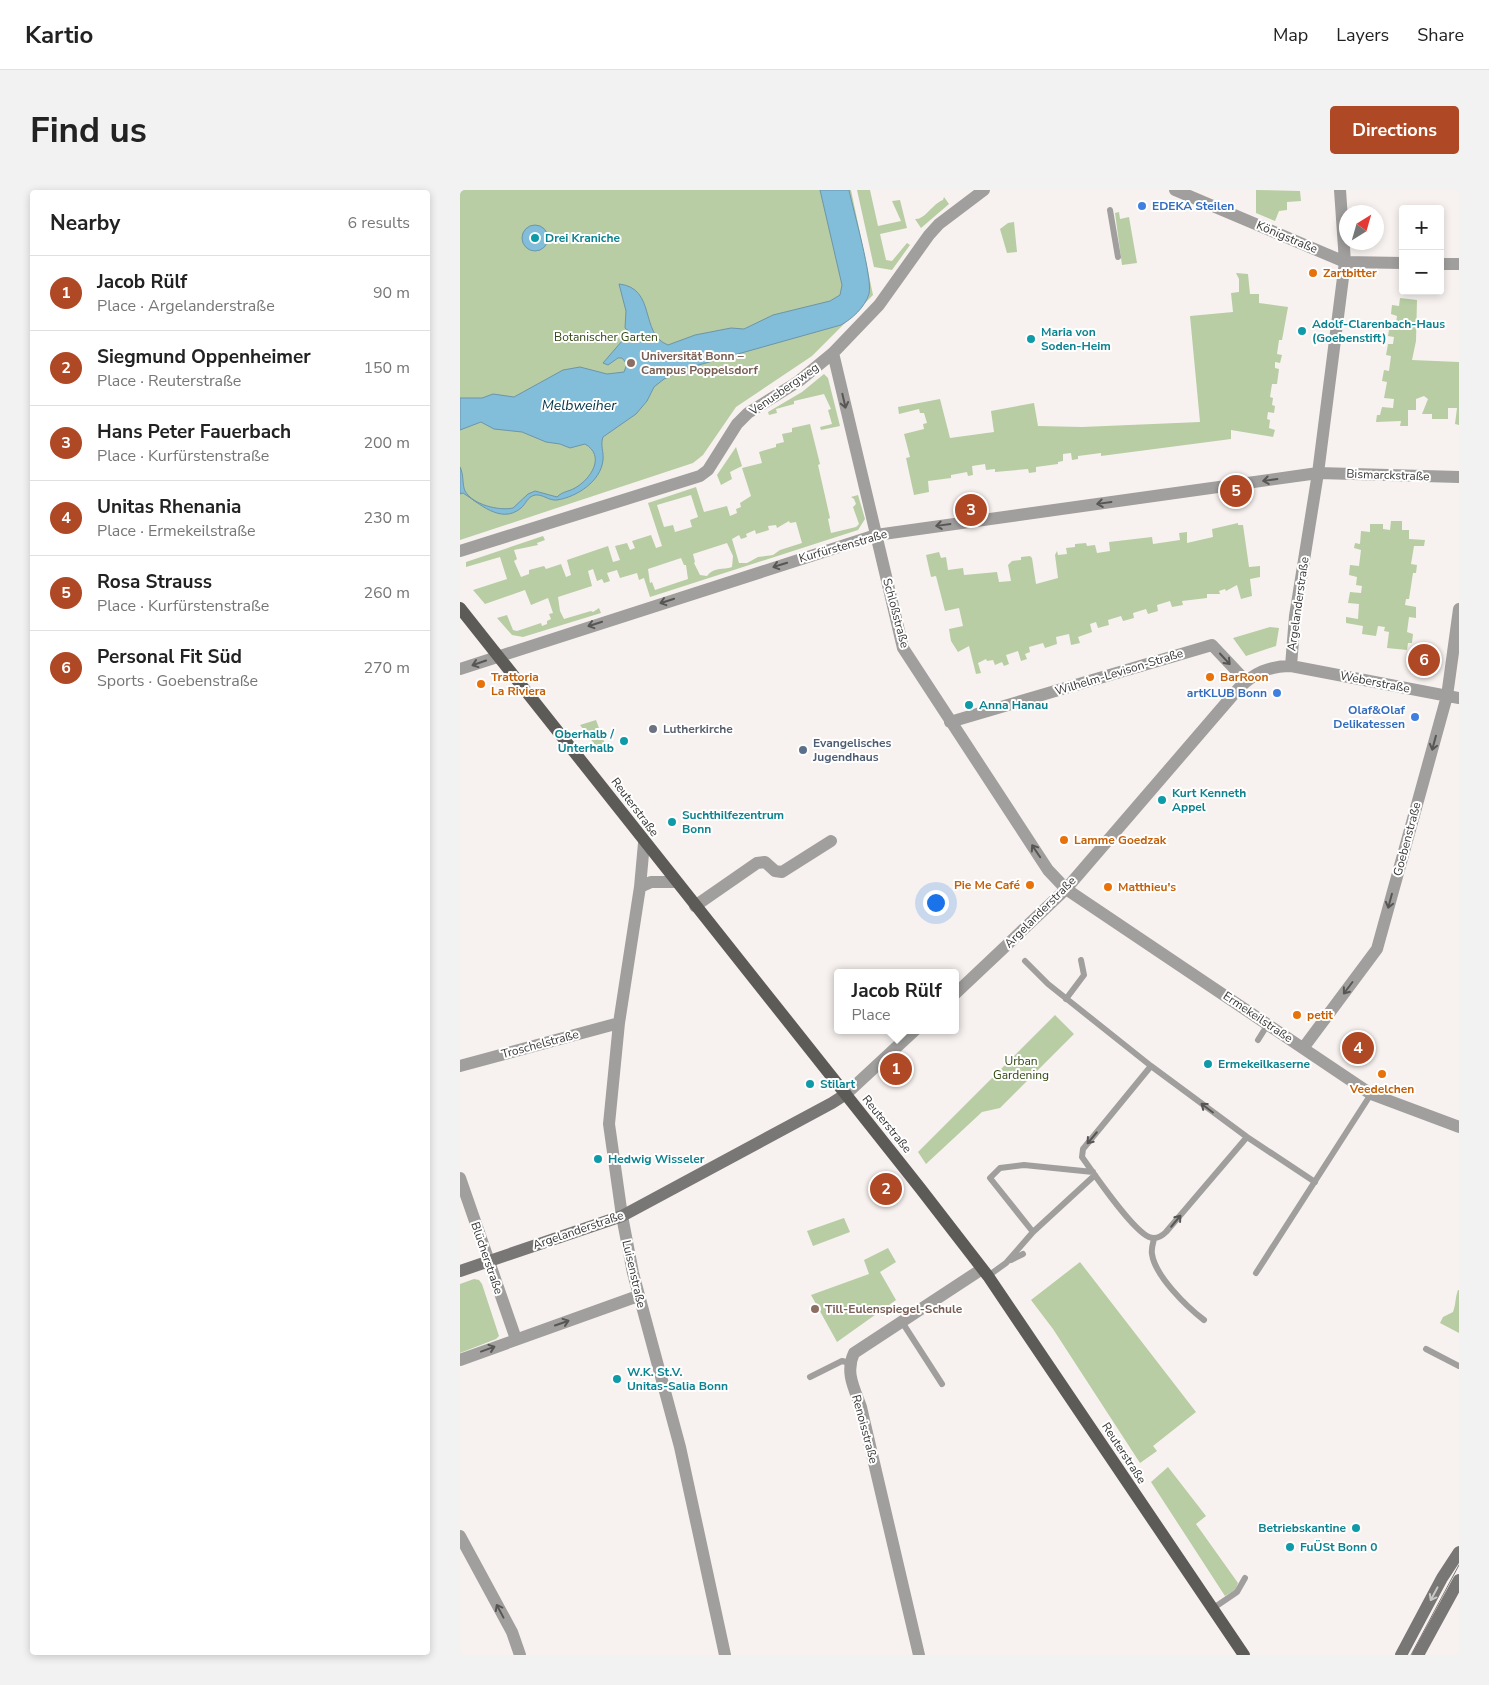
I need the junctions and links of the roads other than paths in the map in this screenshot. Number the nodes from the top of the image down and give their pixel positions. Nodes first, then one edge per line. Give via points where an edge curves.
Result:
1 (984, 190) edge
2 (1175, 190) edge
3 (1340, 190) edge
4 (1110, 210) dead end
5 (1118, 258) dead end
6 (1345, 262) junction
7 (1399, 263) edge
8 (1444, 264) edge
9 (1459, 264) edge
10 (833, 353) junction
11 (1318, 473) junction
12 (1459, 477) edge
13 (876, 534) junction
14 (460, 551) edge
15 (460, 608) edge
16 (1459, 609) edge
17 (499, 656) junction
18 (1290, 666) junction
19 (460, 669) edge
20 (1246, 681) junction
21 (1453, 697) edge
22 (950, 722) junction
23 (831, 841) dead end
24 (644, 843) junction
25 (676, 882) junction
26 (640, 887) junction
27 (1066, 889) junction
28 (695, 906) junction
29 (1081, 960) dead end
30 (1025, 961) dead end
31 (959, 990) edge
32 (1066, 999) junction
33 (619, 1023) junction
34 (1268, 1024) junction
35 (911, 1034) edge
36 (1258, 1040) dead end
37 (1304, 1047) junction
38 (460, 1066) edge
39 (1151, 1066) junction
40 (846, 1094) junction
41 (1371, 1094) junction
42 (1459, 1127) edge
43 (1246, 1138) junction
44 (1094, 1173) junction
45 (460, 1178) edge
46 (1315, 1182) junction
47 (622, 1216) junction
48 (1033, 1232) junction
49 (1154, 1239) junction
50 (1023, 1254) dead end
51 (488, 1261) junction
52 (1006, 1263) junction
53 (460, 1270) edge
54 (985, 1273) junction
55 (1256, 1273) dead end
56 (638, 1296) junction
57 (1204, 1320) dead end
58 (902, 1322) junction
59 (516, 1339) junction
60 (1426, 1348) dead end
61 (460, 1360) edge
62 (850, 1363) junction
63 (1459, 1366) edge
64 (810, 1377) dead end
65 (942, 1384) dead end
66 (460, 1536) edge
67 (1459, 1552) edge
68 (1245, 1578) dead end
69 (1459, 1580) edge
70 (1212, 1609) junction
71 (520, 1655) edge
72 (725, 1655) edge
73 (919, 1655) edge
74 (1244, 1655) edge
75 (1401, 1655) edge
76 (1418, 1655) edge

1 - 10 street, Venusbergweg via 939,224 879,305
2 - 6 street, Königstraße
3 - 6 street, Argelanderstraße
4 - 5 lane
6 - 7 street, Königstraße
6 - 11 street, Argelanderstraße
8 - 9 street
10 -> 13 street, Schloßstraße
10 - 14 street, Venusbergweg via 798,381 748,413 737,424 708,470 700,476
11 - 12 street, Bismarckstraße
11 -> 13 street, Kurfürstenstraße
11 - 18 street, Argelanderstraße
13 -> 17 street, Kurfürstenstraße
13 - 22 street, Schloßstraße via 903,648
15 - 17 main road, Reuterstraße
16 - 21 street, Goebenstraße
17 -> 19 street, Kurfürstenstraße
17 - 24 main road, Reuterstraße
18 - 20 street, Argelanderstraße via 1271,668
18 - 21 street, Weberstraße
22 -> 20 street, Wilhelm-Levison-Straße via 1212,645
20 - 27 street, Argelanderstraße
21 -> 37 street, Goebenstraße via 1377,949
27 -> 22 street, Schloßstraße via 1048,870
23 - 28 street via 782,872 775,872 765,862 757,863
24 - 25 main road, Reuterstraße
24 - 26 street, Luisenstraße
25 - 26 street via 651,882
25 - 28 main road, Reuterstraße
26 - 33 street, Luisenstraße
27 - 31 street, Argelanderstraße
27 - 34 street, Ermekeilstraße
28 - 40 main road, Reuterstraße
29 - 32 lane via 1084,975
30 - 32 lane
32 - 39 lane
33 - 38 street, Troschelstraße
33 - 47 street, Luisenstraße via 609,1124
34 - 36 lane
34 - 37 street, Ermekeilstraße
35 - 40 street, Argelanderstraße
37 - 41 street, Ermekeilstraße
43 -> 39 lane
39 -> 44 lane via 1083,1149 1082,1156
40 - 47 street, Argelanderstraße
40 - 54 main road, Reuterstraße
41 - 42 street, Ermekeilstraße
41 - 46 lane
43 - 46 lane
49 -> 43 lane via 1166,1232
44 - 48 lane
44 - 48 lane via 1024,1165 1000,1168 990,1178
44 - 49 lane via 1135,1226
45 - 51 street, Blücherstraße
46 - 55 lane
47 - 51 street, Argelanderstraße
47 - 56 street, Luisenstraße
48 - 52 lane
49 - 57 lane via 1152,1253 1156,1266 1186,1306
50 - 52 lane
51 - 53 street, Argelanderstraße
51 - 59 street, Blücherstraße
52 - 54 lane
54 - 58 street
54 - 70 main road, Reuterstraße
59 -> 56 street
56 - 72 street, Luisenstraße via 680,1447
58 - 62 street via 854,1353
58 - 65 lane
61 -> 59 street
60 - 63 lane
62 - 64 lane via 842,1361
62 - 73 street, Renoisstraße via 850,1377 861,1407
71 -> 66 street via 512,1632
67 -> 75 street
68 - 70 lane via 1237,1592
69 - 76 street
70 - 74 main road, Reuterstraße

